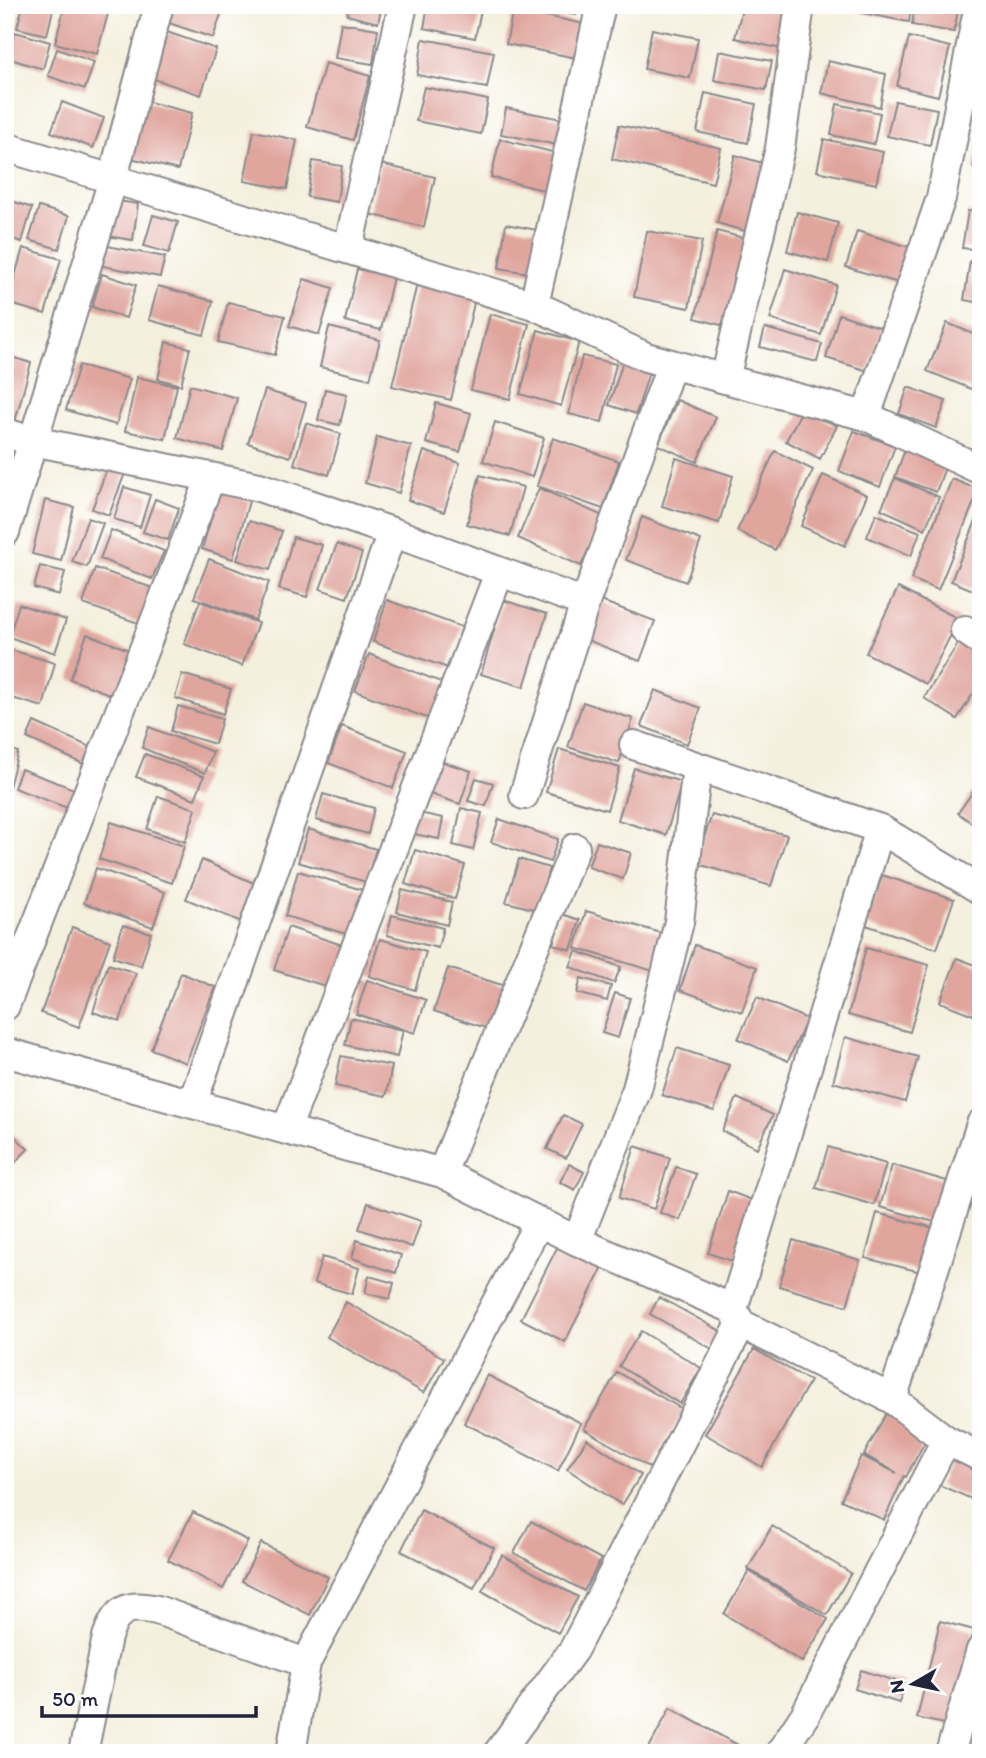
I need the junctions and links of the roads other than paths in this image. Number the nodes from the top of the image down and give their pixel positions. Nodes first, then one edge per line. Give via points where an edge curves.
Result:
1 (159, 5) edge
2 (403, 5) edge
3 (601, 5) edge
4 (800, 5) edge
5 (979, 5) edge
6 (972, 92) edge
7 (5, 147) edge
8 (112, 181) junction
9 (348, 248) junction
10 (534, 305) junction
11 (671, 366) junction
12 (725, 379) junction
13 (866, 416) junction
14 (5, 433) edge
15 (33, 441) junction
16 (981, 470) edge
17 (211, 477) junction
18 (5, 532) edge
19 (392, 532) junction
20 (499, 573) junction
21 (585, 603) junction
22 (634, 745) dead end
23 (697, 767) junction
24 (524, 795) dead end
25 (880, 829) junction
26 (575, 848) dead end
27 (981, 890) edge
28 (5, 1006) edge
29 (5, 1052) edge
30 (192, 1104) junction
31 (981, 1124) edge
32 (286, 1130) junction
33 (442, 1174) junction
34 (539, 1222) junction
35 (577, 1241) junction
36 (737, 1316) junction
37 (892, 1399) junction
38 (946, 1440) junction
39 (981, 1457) edge
40 (981, 1650) edge
41 (306, 1663) junction
42 (83, 1753) edge
43 (291, 1753) edge
44 (498, 1753) edge
45 (780, 1753) edge
46 (950, 1753) edge

1 - 8 street
2 - 9 street
3 - 10 street
4 - 12 street via 780,148
5 - 6 street
6 - 13 street
7 - 8 street
8 - 9 street
8 - 15 street
9 - 10 street
10 - 11 street
11 - 12 street
11 - 21 street
12 - 13 street
13 - 16 street
14 - 15 street
15 - 17 street
15 - 18 street
17 - 19 street via 259,487
17 - 28 street
19 - 20 street
19 - 30 street
20 - 21 street
20 - 32 street
21 - 24 street
22 - 23 street
23 - 25 street
23 - 35 street via 679,922 637,1090
25 - 27 street
25 - 36 street
26 - 33 street
29 - 30 street
30 - 32 street
31 - 37 street
32 - 33 street
33 - 34 street
34 - 35 street
34 - 41 street
35 - 36 street
36 - 37 street
36 - 44 street via 575,1649
37 - 38 street
38 - 39 street
38 - 45 street via 805,1715
40 - 46 street
41 - 42 street via 157,1610 123,1609 113,1619 107,1637
41 - 43 street

